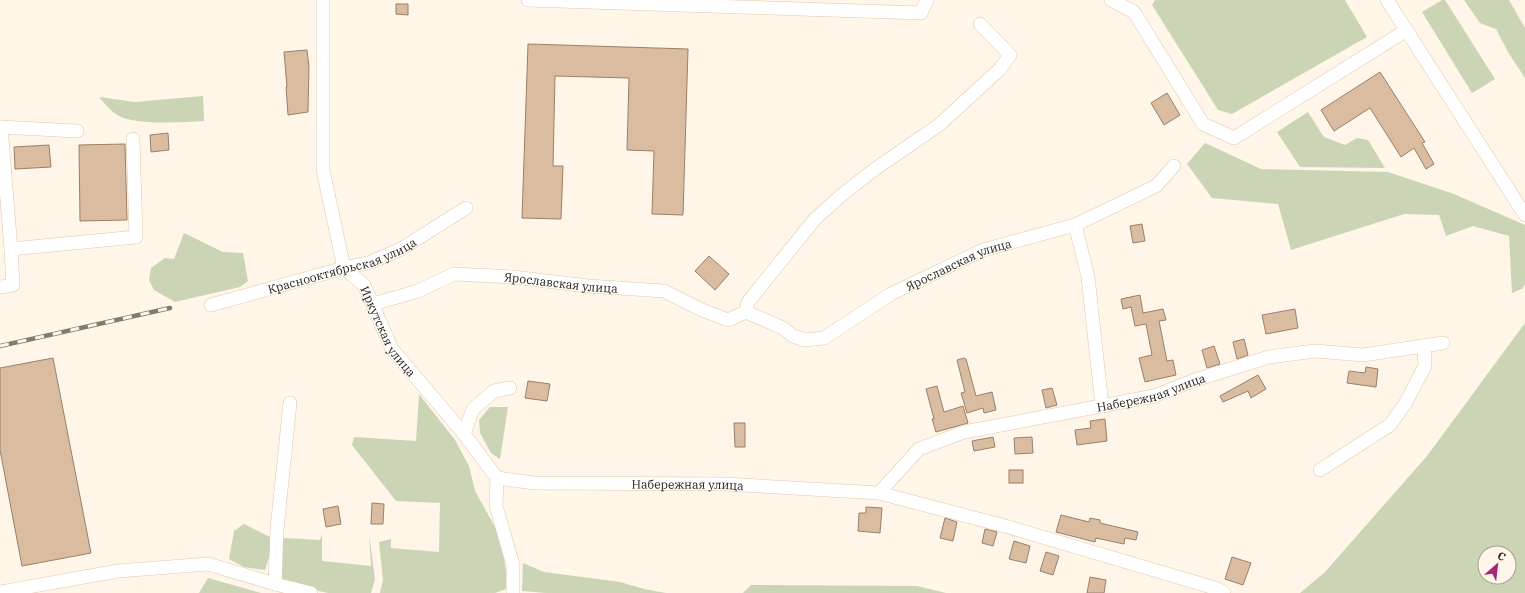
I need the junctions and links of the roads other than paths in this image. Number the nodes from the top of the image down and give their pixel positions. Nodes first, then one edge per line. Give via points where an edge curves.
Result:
1 (323, 0) edge
2 (528, 0) edge
3 (538, 0) edge
4 (927, 0) edge
5 (1111, 0) edge
6 (1387, 0) edge
7 (793, 4) edge
8 (980, 24) dead end
9 (1407, 30) junction
10 (0, 127) edge
11 (76, 131) dead end
12 (133, 139) dead end
13 (1174, 166) dead end
14 (466, 208) dead end
15 (1525, 215) edge
16 (1075, 225) junction
17 (11, 250) junction
18 (344, 268) junction
19 (0, 287) edge
20 (373, 304) junction
21 (211, 305) dead end
22 (746, 312) junction
23 (1444, 342) dead end
24 (1424, 346) junction
25 (510, 388) dead end
26 (290, 403) dead end
27 (1102, 406) junction
28 (464, 434) junction
29 (1320, 470) dead end
30 (497, 478) junction
31 (879, 493) junction
32 (275, 584) junction
33 (0, 592) edge
34 (311, 593) edge
35 (513, 593) edge
36 (1224, 593) edge

1 - 18 street via 323,170
2 - 3 street
3 - 7 street
4 - 7 street via 921,13
5 - 9 street via 1134,12 1203,124 1234,138
6 - 9 street
8 - 22 street via 1010,55 1000,69 939,125 875,169 815,219 748,302
9 - 15 street
10 - 11 street
10 - 17 street
12 - 17 street via 136,237
13 - 16 street, Ярославская улица via 1156,186
14 - 18 street, Краснооктябрьская улица via 401,249 371,262
16 - 22 street, Ярославская улица via 983,250 891,294 824,338 805,340 793,336 783,328
16 - 27 street via 1088,277
17 - 19 street via 13,285
18 - 20 street, Иркутская улица via 364,285
18 - 21 street, Краснооктябрьская улица
20 - 22 street, Ярославская улица via 418,291 454,274 664,291 728,320
20 - 28 street, Иркутская улица via 392,349
23 - 24 street, Набережная улица
24 - 27 street, Набережная улица via 1363,354 1315,351 1269,357 1154,396
24 - 29 street via 1425,366 1405,404 1390,425
25 - 28 street via 494,391 472,409
26 - 32 street
27 - 31 street, Набережная улица via 964,432 919,448
28 - 30 street, Иркутская улица
30 - 31 street, Набережная улица via 535,483 725,484
30 - 35 street via 496,506 514,565
31 - 36 street, Набережная улица via 1005,526 1218,589
32 - 33 street via 208,564 118,571
32 - 34 street

